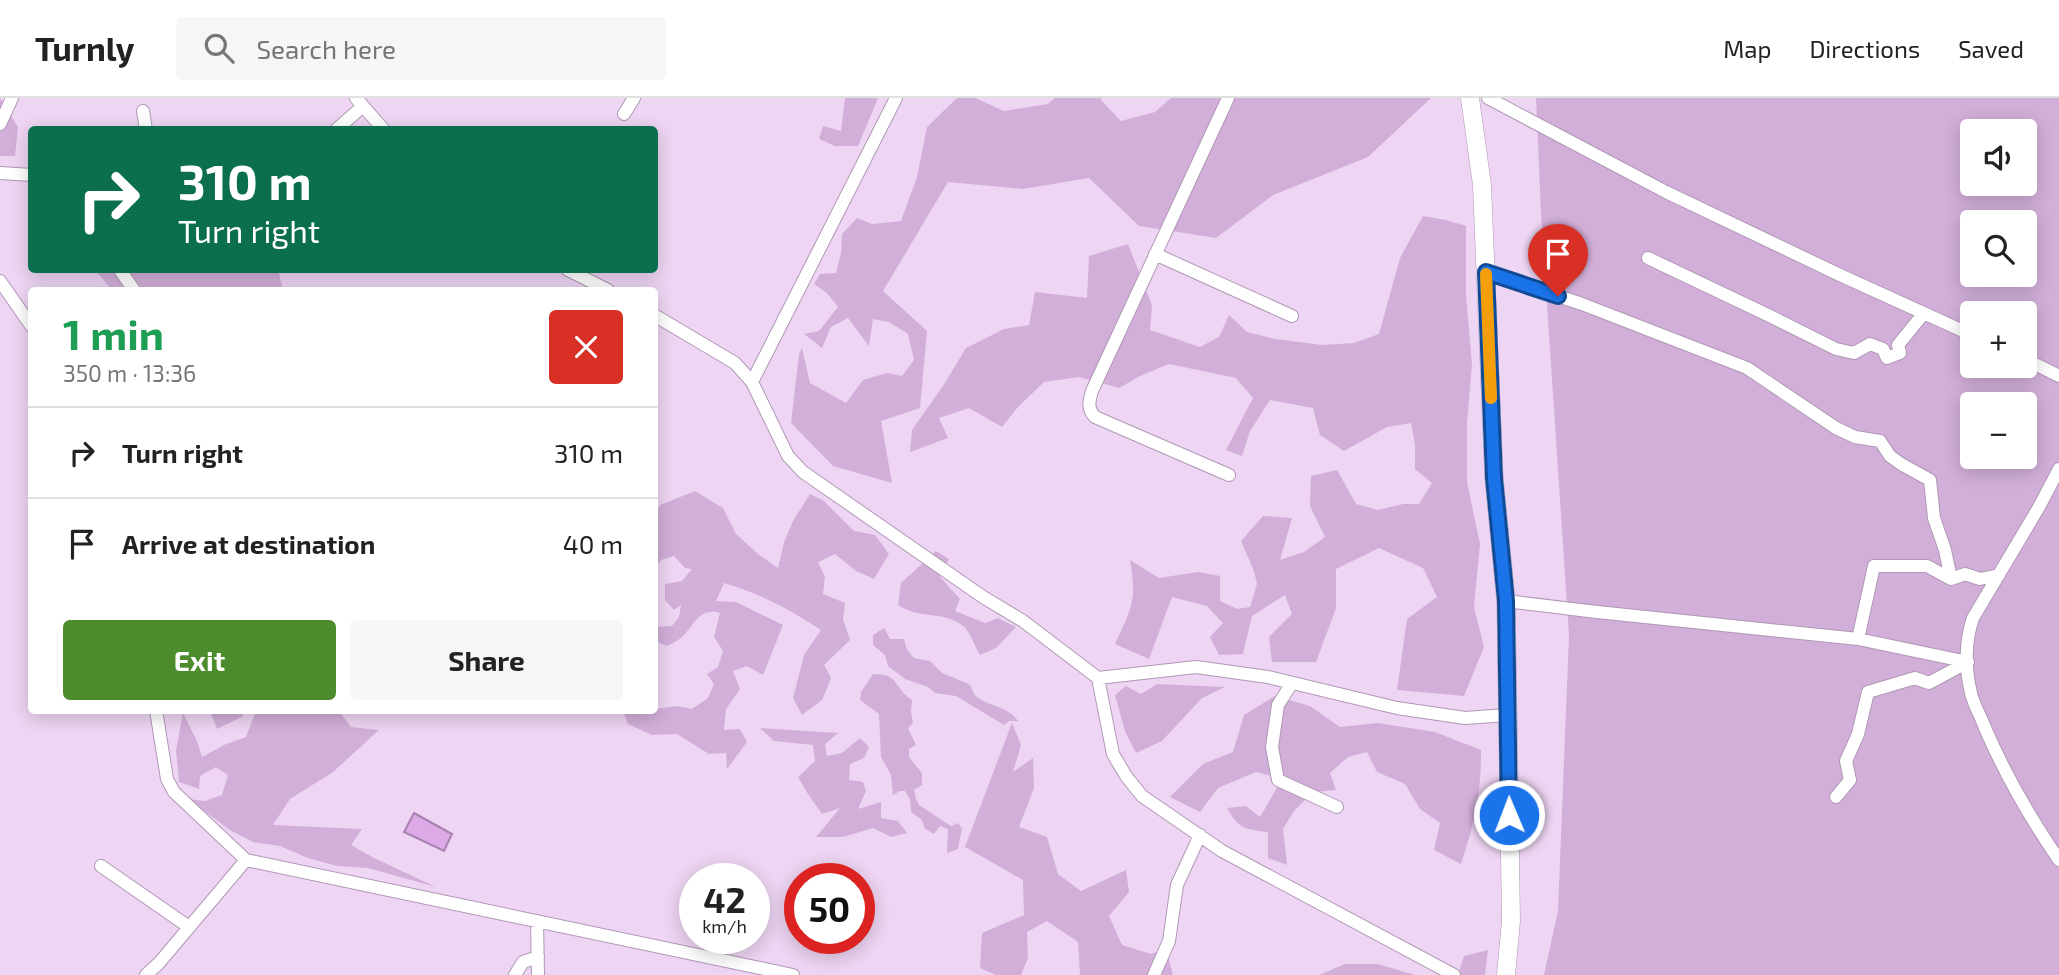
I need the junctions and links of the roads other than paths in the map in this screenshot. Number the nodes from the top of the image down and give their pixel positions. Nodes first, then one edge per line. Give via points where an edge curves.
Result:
1 (12, 98) edge
2 (634, 98) edge
3 (895, 98) edge
4 (1228, 98) edge
5 (1470, 98) edge
6 (1488, 98) edge
7 (360, 102) edge
8 (143, 110) dead end
9 (624, 114) dead end
10 (0, 124) edge
11 (145, 126) edge
12 (339, 126) edge
13 (381, 126) edge
14 (0, 173) edge
15 (28, 174) edge
16 (1156, 254) junction
17 (1648, 258) dead end
18 (1486, 272) junction
19 (574, 273) edge
20 (0, 281) edge
21 (602, 287) edge
22 (1924, 313) junction
23 (1292, 316) dead end
24 (658, 317) edge
25 (28, 321) edge
26 (1960, 330) edge
27 (2037, 365) edge
28 (2059, 376) edge
29 (752, 382) junction
30 (2059, 469) edge
31 (1230, 475) dead end
32 (1999, 575) junction
33 (1951, 579) junction
34 (1506, 601) junction
35 (1858, 639) junction
36 (1968, 662) junction
37 (1098, 678) junction
38 (1292, 683) junction
39 (157, 714) edge
40 (1507, 715) junction
41 (1836, 797) dead end
42 (1337, 807) dead end
43 (1200, 835) junction
44 (246, 860) junction
45 (2059, 860) edge
46 (101, 866) dead end
47 (537, 921) junction
48 (189, 927) junction
49 (538, 957) junction
50 (146, 975) edge
51 (515, 975) edge
52 (538, 975) edge
53 (793, 975) edge
54 (1154, 975) edge
55 (1454, 975) edge
56 (1506, 975) edge

1 - 10 street
2 - 9 street
3 - 29 street
4 - 16 street
5 - 18 main road via 1482,185
6 - 22 street via 1666,192
7 - 12 street
7 - 13 street
8 - 11 street
14 - 15 street
16 - 23 street
16 - 31 street via 1092,391 1090,411
17 - 22 street via 1836,349 1854,353 1870,344 1883,349 1887,358 1900,353 1898,345
18 - 33 street via 1582,303 1747,368 1836,428 1880,441 1889,456 1930,480 1934,518
18 - 34 main road via 1494,478
19 - 21 street
20 - 25 street
22 - 26 street
24 - 29 street via 735,363
27 - 28 street
29 - 37 street via 788,456 803,472 1023,621
30 - 32 street
32 - 33 street via 1980,579 1965,574
32 - 36 street via 1968,631
33 - 35 street via 1927,566 1874,566
34 - 35 street
34 - 40 main road
35 - 36 street
36 - 41 street via 1929,683 1915,678 1868,692 1846,761 1850,780
36 - 45 street via 1971,693 1995,750
37 - 38 street via 1196,667
37 - 43 street via 1113,754 1126,776 1142,796
38 - 40 street via 1397,708 1465,718
38 - 42 street via 1278,705 1273,737 1278,780
39 - 44 street via 167,779 174,792
40 - 56 main road via 1511,921
43 - 54 street via 1177,885 1169,941
43 - 55 street
44 - 47 street
44 - 48 street
46 - 48 street
47 - 49 street
47 - 53 street
48 - 50 street
49 - 51 street via 523,962
49 - 52 street

